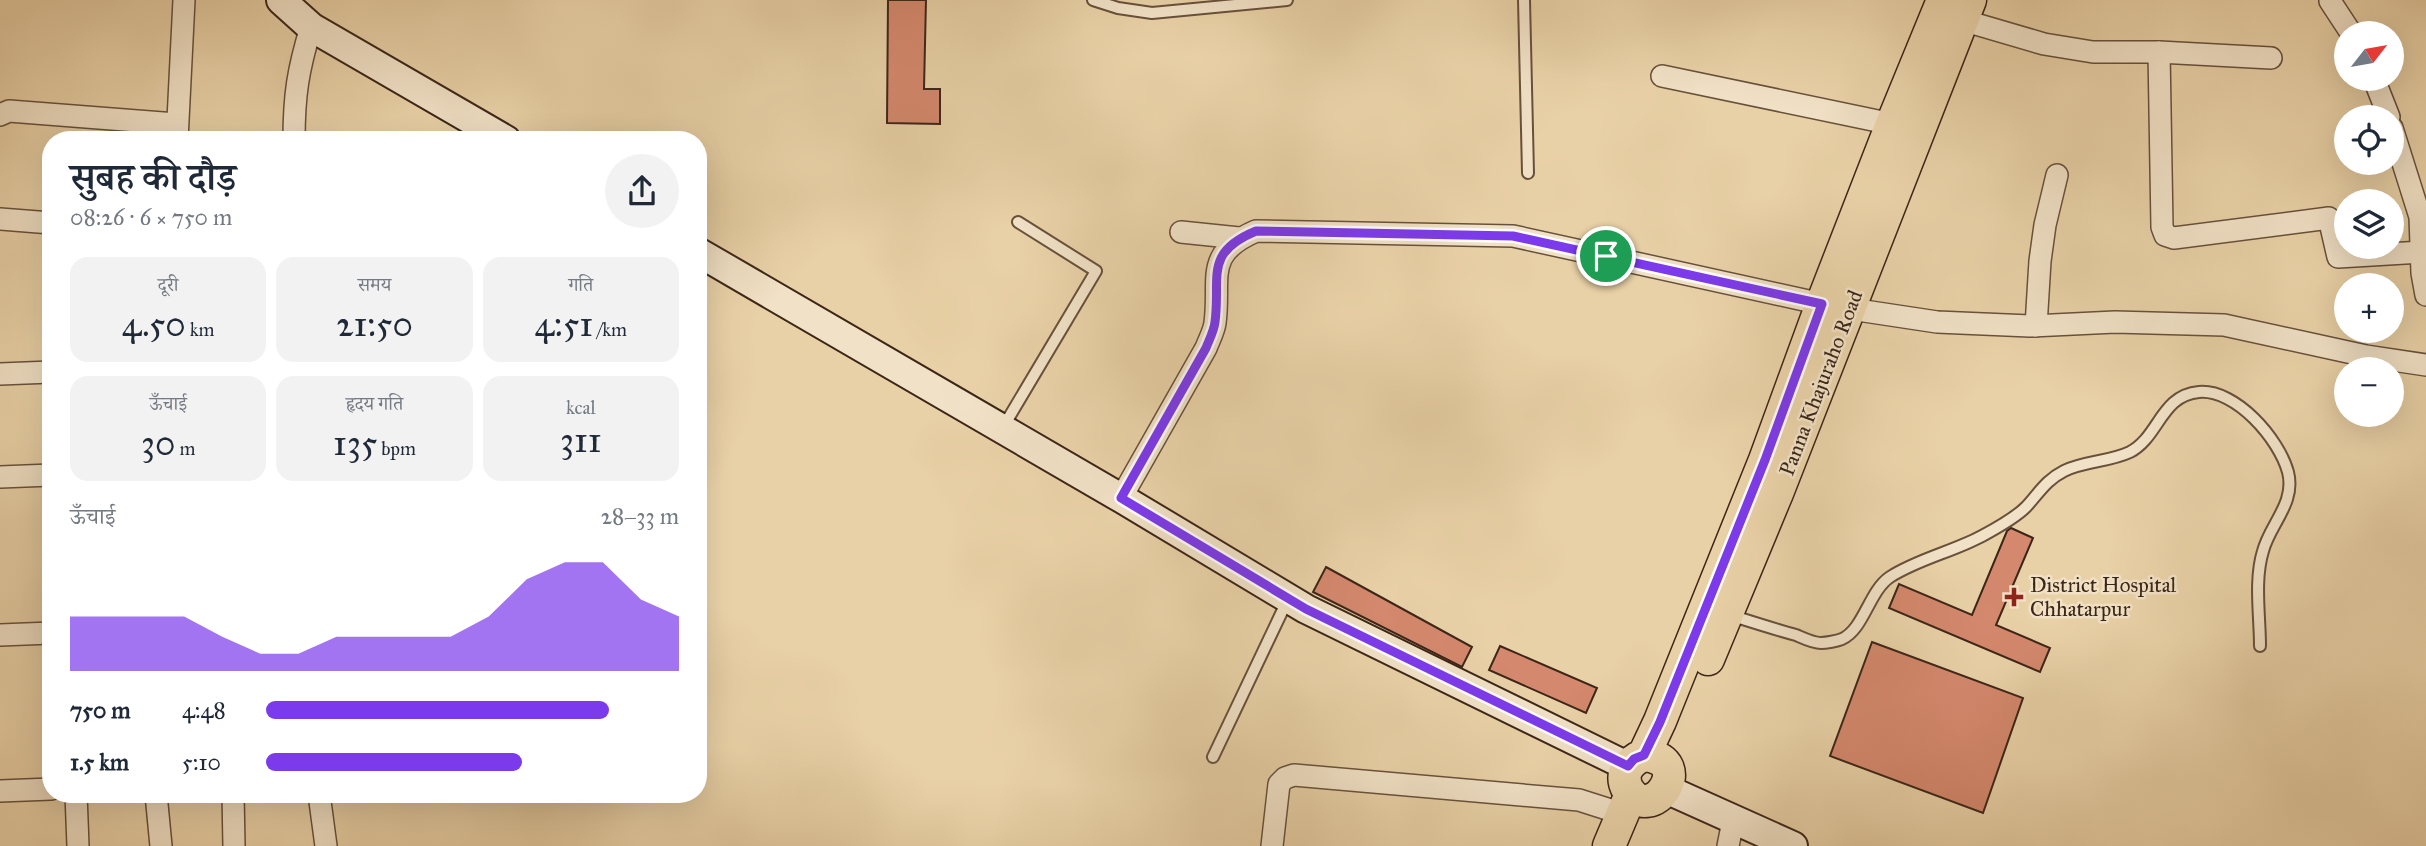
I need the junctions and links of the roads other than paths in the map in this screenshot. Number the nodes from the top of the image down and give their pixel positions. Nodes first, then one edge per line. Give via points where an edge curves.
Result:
1 (184, 0) edge
2 (281, 0) edge
3 (1093, 0) edge
4 (1287, 0) edge
5 (1524, 0) edge
6 (2330, 1) edge
7 (1959, 7) edge
8 (2343, 21) edge
9 (312, 27) junction
10 (2159, 52) junction
11 (2271, 58) dead end
12 (1662, 76) dead end
13 (3, 113) edge
14 (1892, 124) junction
15 (167, 131) edge
16 (176, 131) edge
17 (293, 131) edge
18 (491, 131) edge
19 (2404, 149) edge
20 (2417, 171) edge
21 (1528, 173) dead end
22 (2057, 175) dead end
23 (0, 219) edge
24 (42, 222) edge
25 (1018, 222) dead end
26 (1181, 232) dead end
27 (1239, 238) junction
28 (2422, 251) junction
29 (707, 257) edge
30 (2426, 295) edge
31 (1836, 306) junction
32 (2036, 326) junction
33 (2426, 365) edge
34 (42, 372) edge
35 (0, 374) edge
36 (1002, 429) junction
37 (42, 475) edge
38 (0, 477) edge
39 (1121, 498) junction
40 (1288, 598) junction
41 (1727, 614) junction
42 (42, 633) edge
43 (0, 635) edge
44 (2260, 646) dead end
45 (1213, 757) dead end
46 (1643, 783) junction
47 (42, 789) edge
48 (0, 791) edge
49 (76, 803) edge
50 (157, 803) edge
51 (233, 803) edge
52 (320, 803) edge
53 (1731, 833) edge
54 (78, 846) edge
55 (161, 846) edge
56 (234, 846) edge
57 (326, 846) edge
58 (1272, 846) edge
59 (1609, 846) edge
60 (1633, 846) edge
61 (1793, 846) edge

1 - 16 street
2 - 9 main road
3 - 4 lane via 1152,13
5 - 21 lane
6 - 8 street
7 - 10 street via 2044,44 2093,52
7 - 14 main road, Panna Khajuraho Road
7 - 31 main road, Panna Khajuraho Road
9 - 17 street via 298,70
9 - 18 main road
10 - 11 street
10 - 28 street via 2165,235 2174,238 2329,218 2338,257
12 - 14 street
13 - 15 street
14 - 31 main road, Panna Khajuraho Road
19 - 20 street
20 - 28 street
22 - 32 street via 2045,225
23 - 24 street
25 - 36 lane via 1096,271
26 - 27 street
27 - 31 street via 1256,231 1513,236
27 - 39 street via 1221,256 1215,324 1206,348
28 - 30 street
29 - 36 main road
31 - 32 street via 1937,322
31 - 41 main road, Panna Khajuraho Road
31 - 46 main road, Panna Khajuraho Road via 1765,460 1660,722
32 - 33 street via 2115,322 2224,325
34 - 35 street
36 - 39 main road
37 - 38 street
39 - 40 main road
40 - 45 lane
40 - 46 main road
41 - 44 lane via 1821,643 1842,639 1855,629 1888,579 1981,536 2025,508 2043,485 2066,470 2130,452 2145,441 2165,408 2198,391 2216,393 2259,423 2287,471 2287,502 2259,568
41 - 46 main road, Panna Khajuraho Road
42 - 43 street
46 - 53 main road
46 - 58 street via 1579,800 1294,775 1279,784
46 - 59 main road, Panna Khajuraho Road
46 - 60 main road, Panna Khajuraho Road
47 - 48 street
49 - 54 street
50 - 55 street
51 - 56 street
52 - 57 street
53 - 61 main road

